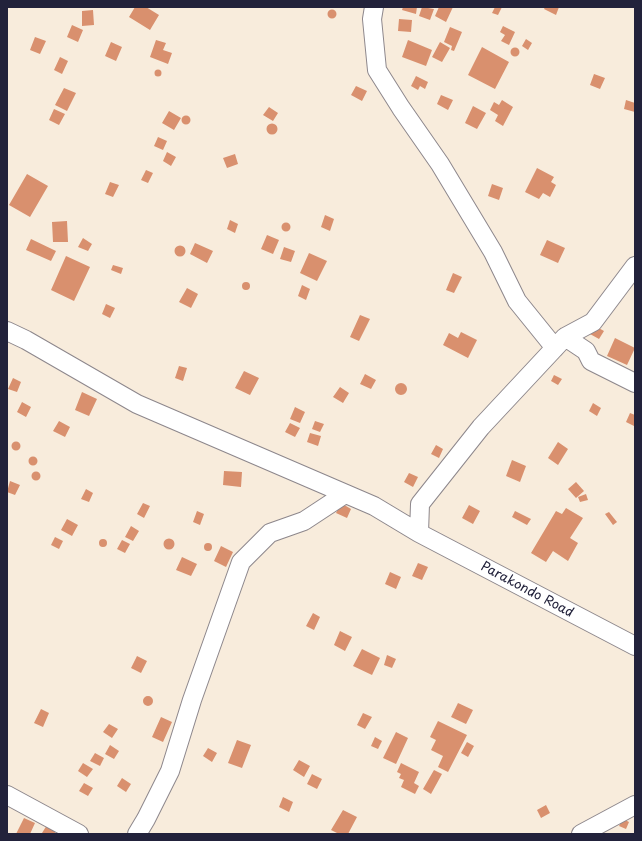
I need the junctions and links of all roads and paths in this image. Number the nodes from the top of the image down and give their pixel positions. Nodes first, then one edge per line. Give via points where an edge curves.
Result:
1 (374, 7) edge
2 (635, 266) edge
3 (7, 331) edge
4 (560, 342) junction
5 (635, 383) edge
6 (345, 494) junction
7 (419, 533) junction
8 (635, 646) edge
9 (7, 795) edge
10 (635, 806) edge
11 (79, 834) edge
12 (137, 834) edge
13 (582, 834) edge

1 - 4 street via 372,19 377,70 440,164 492,252 517,301
2 - 4 street via 593,322
3 - 6 street, Parakondo Road via 137,404
4 - 5 street via 586,351 590,362
4 - 7 street via 482,427 420,504
6 - 7 street, Parakondo Road via 374,506
6 - 12 street via 304,521 270,533 241,562 192,700 170,771
7 - 8 street, Parakondo Road
9 - 11 street
10 - 13 street

